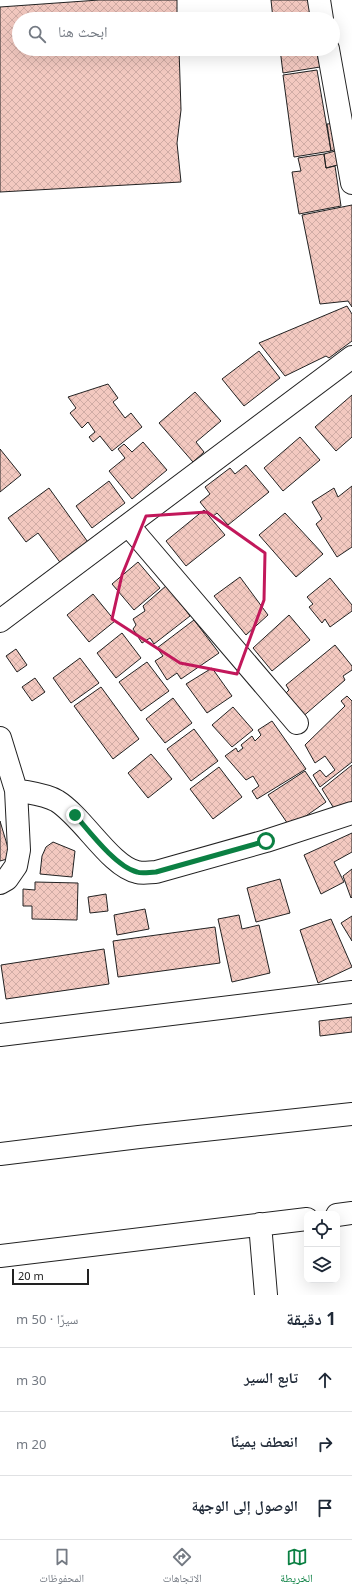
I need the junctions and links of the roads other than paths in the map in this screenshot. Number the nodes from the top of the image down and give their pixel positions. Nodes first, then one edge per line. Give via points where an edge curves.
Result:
1 (319, 0) edge
2 (321, 12) edge
3 (329, 56) edge
4 (352, 183) edge
5 (352, 358) edge
6 (129, 526) junction
7 (0, 621) edge
8 (297, 723) dead end
9 (0, 738) edge
10 (16, 790) junction
11 (352, 813) edge
12 (0, 883) edge
13 (352, 992) edge
14 (0, 1035) edge
15 (352, 1114) edge
16 (0, 1154) edge
17 (352, 1213) edge
18 (340, 1215) edge
19 (304, 1219) edge
20 (260, 1224) junction
21 (0, 1256) edge
22 (266, 1295) edge

1 - 2 street
3 - 4 street
5 - 6 street
6 - 7 street
6 - 8 street
9 - 10 street
10 - 11 street via 56,801 75,815 123,866 137,872 156,872 266,841
10 - 12 street via 19,850 16,866 7,879
13 - 14 street
15 - 16 street
17 - 18 street
19 - 20 street
20 - 21 street
20 - 22 street

